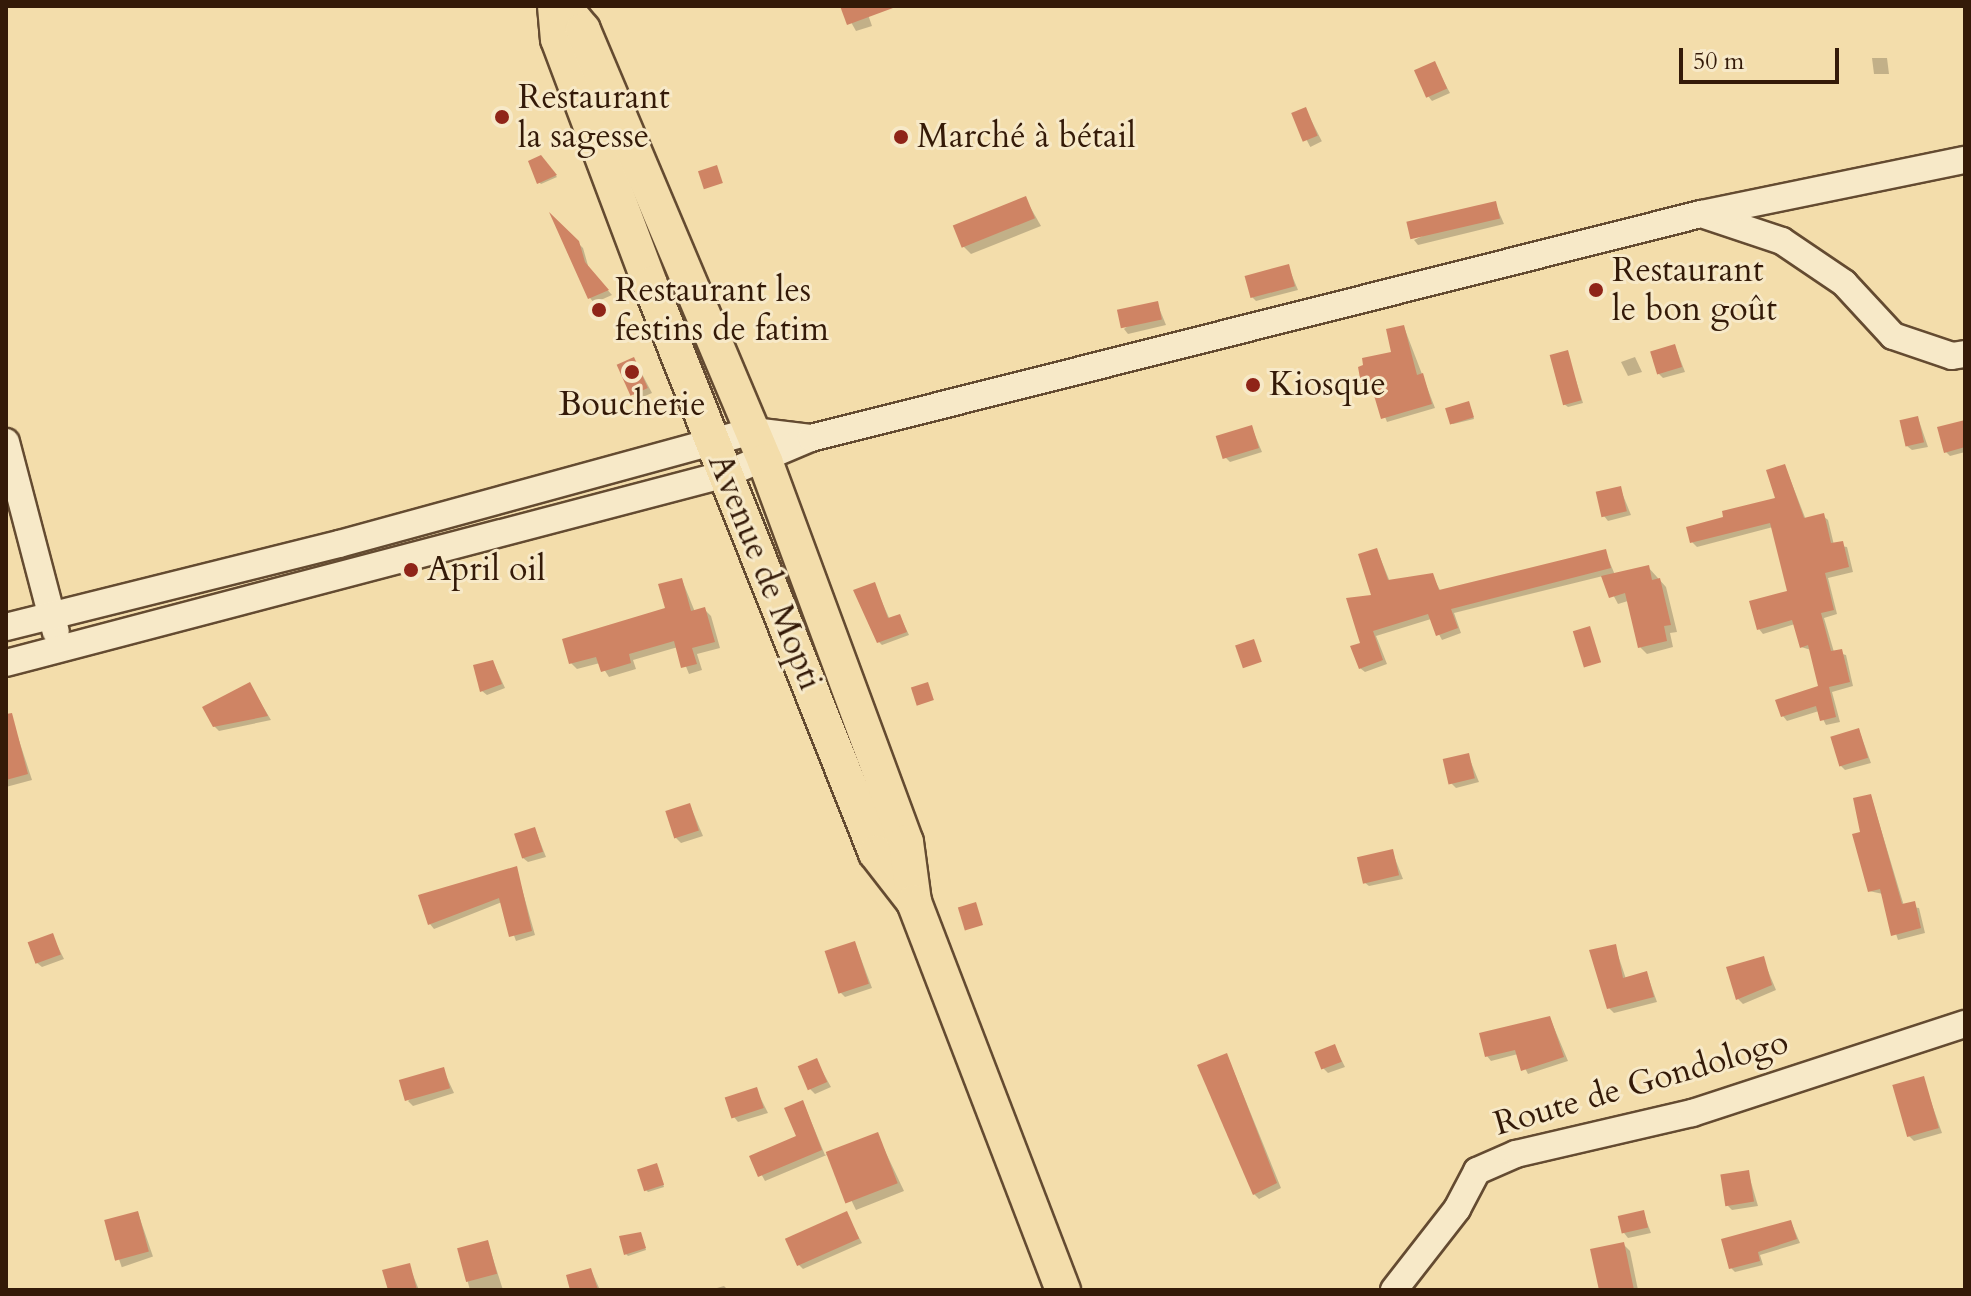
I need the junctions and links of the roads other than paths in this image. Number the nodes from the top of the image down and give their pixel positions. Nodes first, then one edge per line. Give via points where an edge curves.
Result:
1 (555, 6) edge
2 (563, 6) edge
3 (1965, 160) edge
4 (1701, 214) junction
5 (1965, 354) edge
6 (6, 442) edge
7 (759, 446) junction
8 (720, 459) junction
9 (51, 616) junction
10 (6, 627) edge
11 (61, 649) junction
12 (6, 663) edge
13 (914, 902) junction
14 (1965, 1024) edge
15 (1063, 1290) edge
16 (1394, 1290) edge

1 - 8 main road, Avenue de Mopti via 558,39
2 - 7 main road, Avenue de Mopti via 583,30
3 - 4 street
4 - 5 street via 1782,241 1844,283 1893,336 1952,356
4 - 7 street via 811,438
6 - 9 street
7 - 8 street
7 - 13 main road, Avenue de Mopti via 906,842
8 - 9 street
8 - 11 street
8 - 13 main road, Avenue de Mopti via 876,853
9 - 10 street
9 - 11 street
11 - 12 street
13 - 15 main road, Avenue de Mopti
14 - 16 street, Route de Gondologo via 1692,1113 1516,1154 1477,1171 1457,1209

